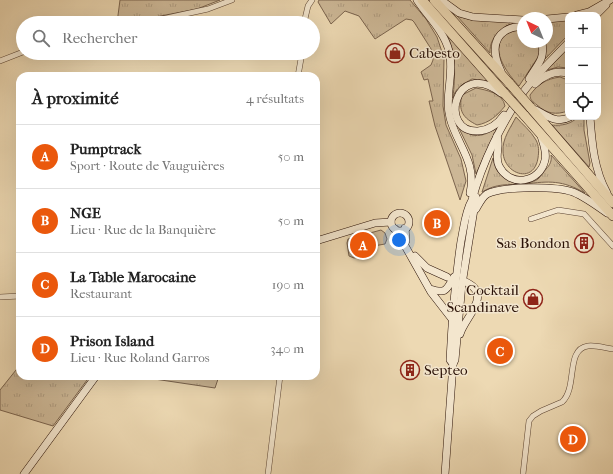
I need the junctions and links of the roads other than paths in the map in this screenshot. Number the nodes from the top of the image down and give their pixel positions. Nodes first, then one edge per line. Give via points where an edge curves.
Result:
1 (232, 0) edge
2 (312, 0) edge
3 (417, 0) edge
4 (422, 0) edge
5 (434, 0) edge
6 (440, 0) edge
7 (609, 1) edge
8 (589, 12) edge
9 (599, 12) edge
10 (601, 15) edge
11 (176, 16) edge
12 (306, 16) edge
13 (565, 17) edge
14 (553, 18) edge
15 (517, 20) edge
16 (517, 26) edge
17 (565, 46) edge
18 (542, 48) edge
19 (16, 55) edge
20 (301, 60) edge
21 (0, 61) edge
22 (299, 72) edge
23 (565, 73) edge
24 (502, 74) junction
25 (524, 90) junction
26 (506, 94) junction
27 (530, 107) junction
28 (511, 111) junction
29 (565, 119) edge
30 (590, 120) edge
31 (541, 135) junction
32 (497, 136) junction
33 (477, 186) junction
34 (613, 202) edge
35 (469, 205) junction
36 (473, 212) junction
37 (613, 216) edge
38 (531, 219) dead end
39 (393, 225) junction
40 (405, 228) junction
41 (320, 240) edge
42 (613, 246) edge
43 (406, 247) junction
44 (456, 275) junction
45 (447, 278) dead end
46 (466, 282) dead end
47 (437, 294) junction
48 (16, 296) edge
49 (0, 297) edge
50 (452, 319) junction
51 (457, 339) junction
52 (613, 349) edge
53 (453, 364) junction
54 (93, 380) edge
55 (280, 380) edge
56 (24, 474) edge
57 (268, 474) edge
58 (445, 474) edge
59 (523, 474) edge

1 - 11 street via 208,9
2 - 12 street
3 - 35 main road via 443,34 449,52 451,70 448,105 452,123 471,169
4 - 26 highway
5 - 24 highway
6 - 15 main road via 459,13 473,17
7 - 8 main road
7 - 9 main road
7 - 10 main road
13 - 14 main road
16 - 24 main road via 509,28 497,39 496,57
17 - 25 main road
18 - 25 main road via 540,64
19 - 21 street
20 - 22 street
23 - 25 main road via 552,73 540,78 531,88
24 - 27 highway, bridge
25 - 28 main road
26 - 28 main road via 482,84 468,85 457,97 455,112 458,120 466,128 478,131 495,125
26 - 31 highway, bridge
27 - 29 main road via 551,119
27 - 34 highway
28 - 32 main road
30 - 34 main road via 596,168
31 - 32 main road via 546,153 544,164 536,176 524,180 506,175 499,166
31 - 37 highway
32 - 33 main road
33 - 35 main road
33 - 36 main road
35 - 44 main road
36 - 37 main road via 484,197 493,192 557,188 590,200
36 - 51 main road
38 - 42 street via 558,210 584,214
39 - 40 main road via 400,230
39 - 40 main road via 395,215 400,213 408,220
39 - 41 main road via 376,223
39 - 43 main road
40 - 43 main road
43 - 45 main road via 427,268
43 - 47 main road via 430,289
44 - 47 main road via 449,287
44 - 50 main road
46 - 51 main road via 476,290 478,301
47 - 50 main road
48 - 49 street
50 - 53 main road via 450,360
51 - 53 main road
52 - 59 street via 588,346 578,351 566,399 533,416 529,422
53 - 58 main road
54 - 56 main road
55 - 57 street

